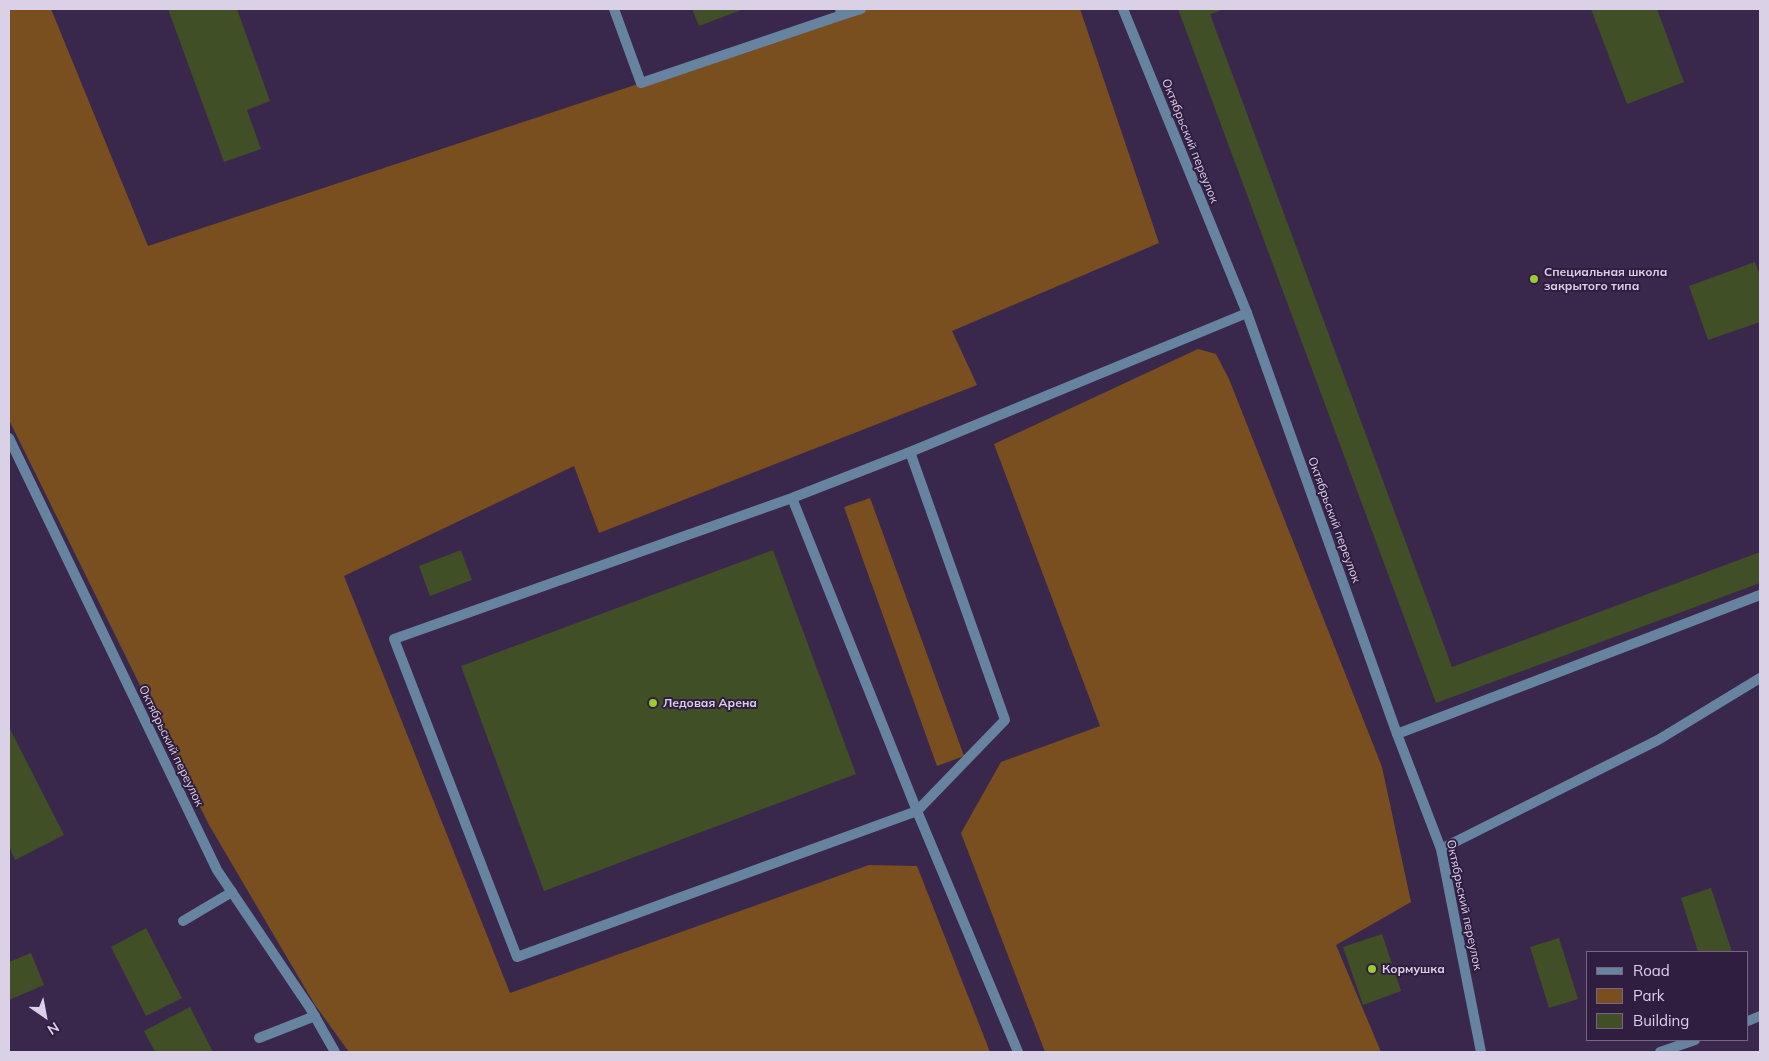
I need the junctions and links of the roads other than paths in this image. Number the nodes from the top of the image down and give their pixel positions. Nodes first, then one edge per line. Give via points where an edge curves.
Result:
1 (614, 9) edge
2 (861, 9) edge
3 (1123, 9) edge
4 (841, 12) edge
5 (1247, 313) junction
6 (9, 438) edge
7 (910, 452) junction
8 (792, 498) junction
9 (1760, 595) edge
10 (1760, 678) edge
11 (1396, 734) junction
12 (917, 811) junction
13 (1441, 849) junction
14 (232, 892) junction
15 (183, 921) dead end
16 (315, 1016) junction
17 (259, 1038) dead end
18 (1694, 1041) edge
19 (1683, 1048) edge
20 (335, 1052) edge
21 (1018, 1052) edge
22 (1481, 1052) edge
23 (1660, 1052) edge

1 - 4 street via 641,84
2 - 4 street
3 - 5 street, Октябрьский переулок
5 - 7 street
5 - 11 street, Октябрьский переулок
6 - 14 street, Октябрьский переулок via 217,870
7 - 8 street
7 - 12 street via 1005,720
8 - 12 street
8 - 12 street via 394,639 517,957
9 - 11 street
10 - 13 street via 1658,740
11 - 13 street, Октябрьский переулок
12 - 21 street
13 - 22 street, Октябрьский переулок
14 - 15 street
14 - 16 street, Октябрьский переулок
16 - 17 street
16 - 20 street, Октябрьский переулок
18 - 19 street
19 - 23 street

